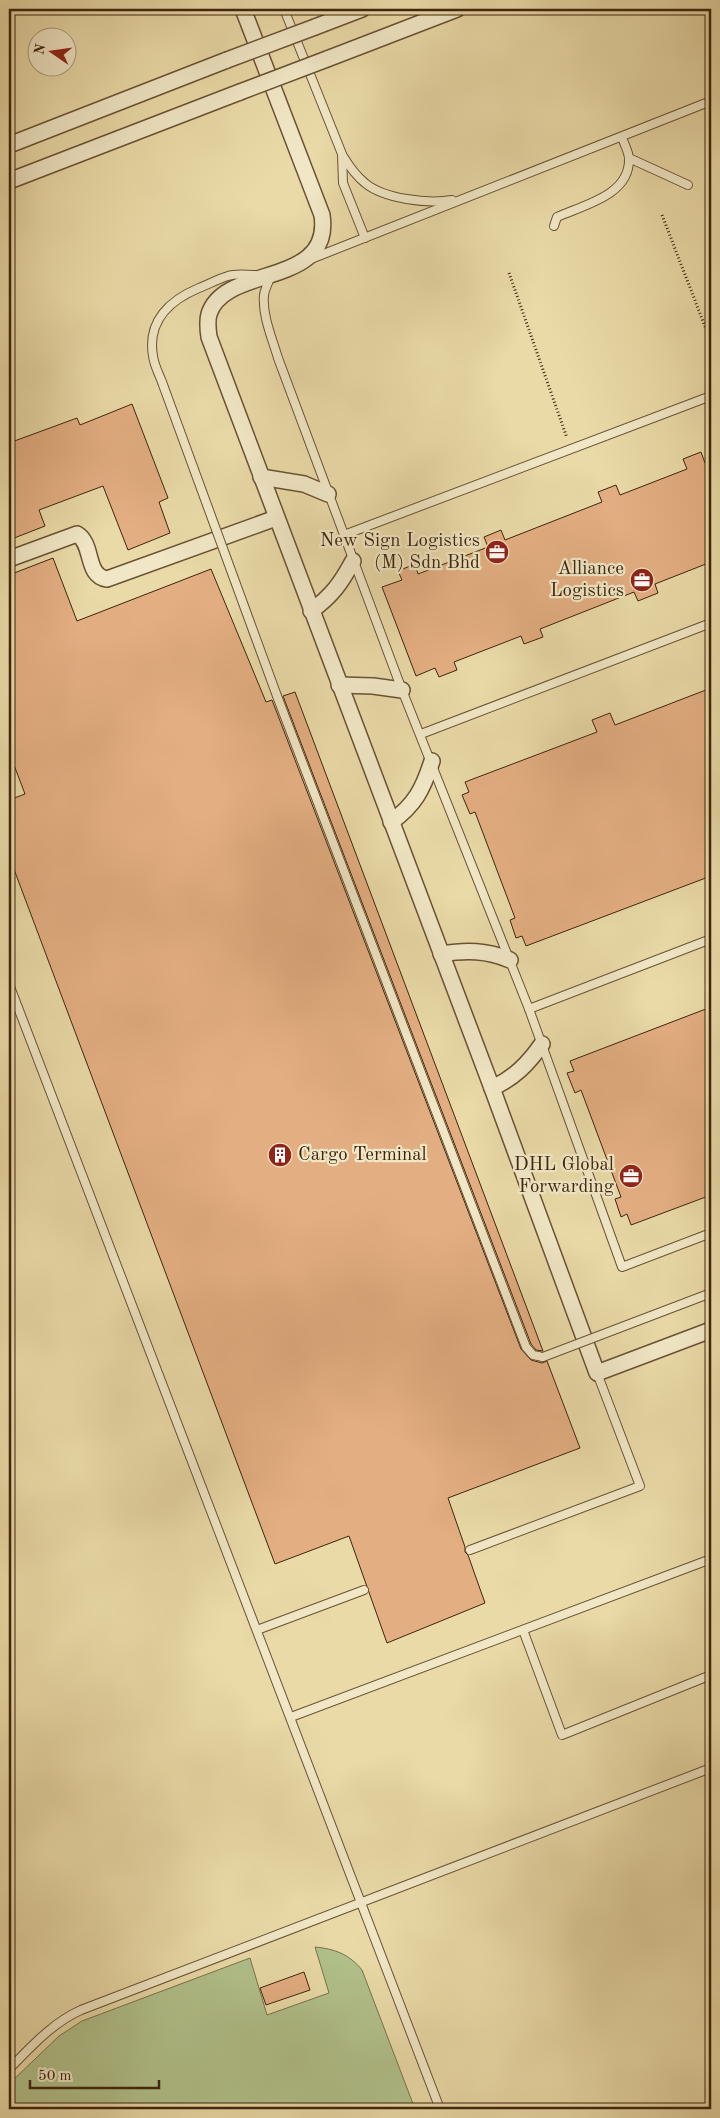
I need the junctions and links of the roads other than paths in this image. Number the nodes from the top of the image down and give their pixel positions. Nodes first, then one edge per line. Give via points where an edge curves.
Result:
1 (244, 9) edge
2 (284, 9) edge
3 (362, 9) edge
4 (457, 9) edge
5 (711, 100) edge
6 (622, 137) junction
7 (9, 144) edge
8 (342, 154) junction
9 (629, 158) junction
10 (9, 181) edge
11 (688, 185) dead end
12 (466, 198) junction
13 (554, 226) dead end
14 (365, 238) junction
15 (305, 261) junction
16 (271, 274) junction
17 (711, 396) edge
18 (261, 477) junction
19 (328, 494) junction
20 (276, 518) junction
21 (344, 535) junction
22 (9, 559) edge
23 (353, 561) junction
24 (311, 612) junction
25 (711, 623) edge
26 (339, 686) junction
27 (402, 690) junction
28 (421, 734) junction
29 (432, 761) junction
30 (391, 822) junction
31 (711, 940) edge
32 (441, 954) junction
33 (510, 960) junction
34 (9, 984) edge
35 (529, 1009) junction
36 (542, 1044) junction
37 (492, 1088) junction
38 (711, 1233) edge
39 (711, 1293) edge
40 (711, 1330) edge
41 (597, 1373) junction
42 (470, 1550) dead end
43 (711, 1559) edge
44 (364, 1590) dead end
45 (257, 1630) junction
46 (523, 1630) junction
47 (711, 1675) edge
48 (291, 1717) junction
49 (711, 1768) edge
50 (362, 1902) junction
51 (9, 2069) edge
52 (440, 2109) edge

1 - 15 street via 322,215 321,241
2 - 8 lane
3 - 7 street, bridge
4 - 10 street, bridge
5 - 6 lane
6 - 9 lane
6 - 12 lane
8 - 12 lane via 352,171 366,184 382,192 433,202
8 - 14 lane via 343,183
9 - 11 lane
9 - 13 lane via 627,174 614,192 557,217
12 - 14 lane
14 - 15 lane
15 - 16 street
16 - 18 street via 226,294 209,314 209,337
16 - 19 lane via 264,293 268,325
16 - 39 lane, bridge via 230,275 169,304 155,330 153,357 277,696 526,1347 533,1355 543,1357
17 - 21 lane
18 - 19 street via 304,484
18 - 20 street
19 - 21 lane
20 - 22 street via 114,578 101,578 96,574 78,534
20 - 24 street
21 - 23 lane
23 - 24 street via 329,598
23 - 27 lane
24 - 26 street
25 - 28 lane
26 - 27 street
26 - 30 street
27 - 28 lane
28 - 29 lane
29 - 30 street via 416,798
29 - 33 lane
30 - 32 street
31 - 35 lane
32 - 33 street via 493,952
32 - 37 street
33 - 35 lane
34 - 45 lane
35 - 36 lane
36 - 37 street via 520,1070
36 - 38 lane via 622,1267
37 - 41 street
40 - 41 street
41 - 42 lane via 640,1486
43 - 46 lane
44 - 45 lane
45 - 48 lane
46 - 47 lane via 562,1735
46 - 48 lane
48 - 50 lane
49 - 50 lane
50 - 51 lane via 72,2014 50,2029
50 - 52 lane

